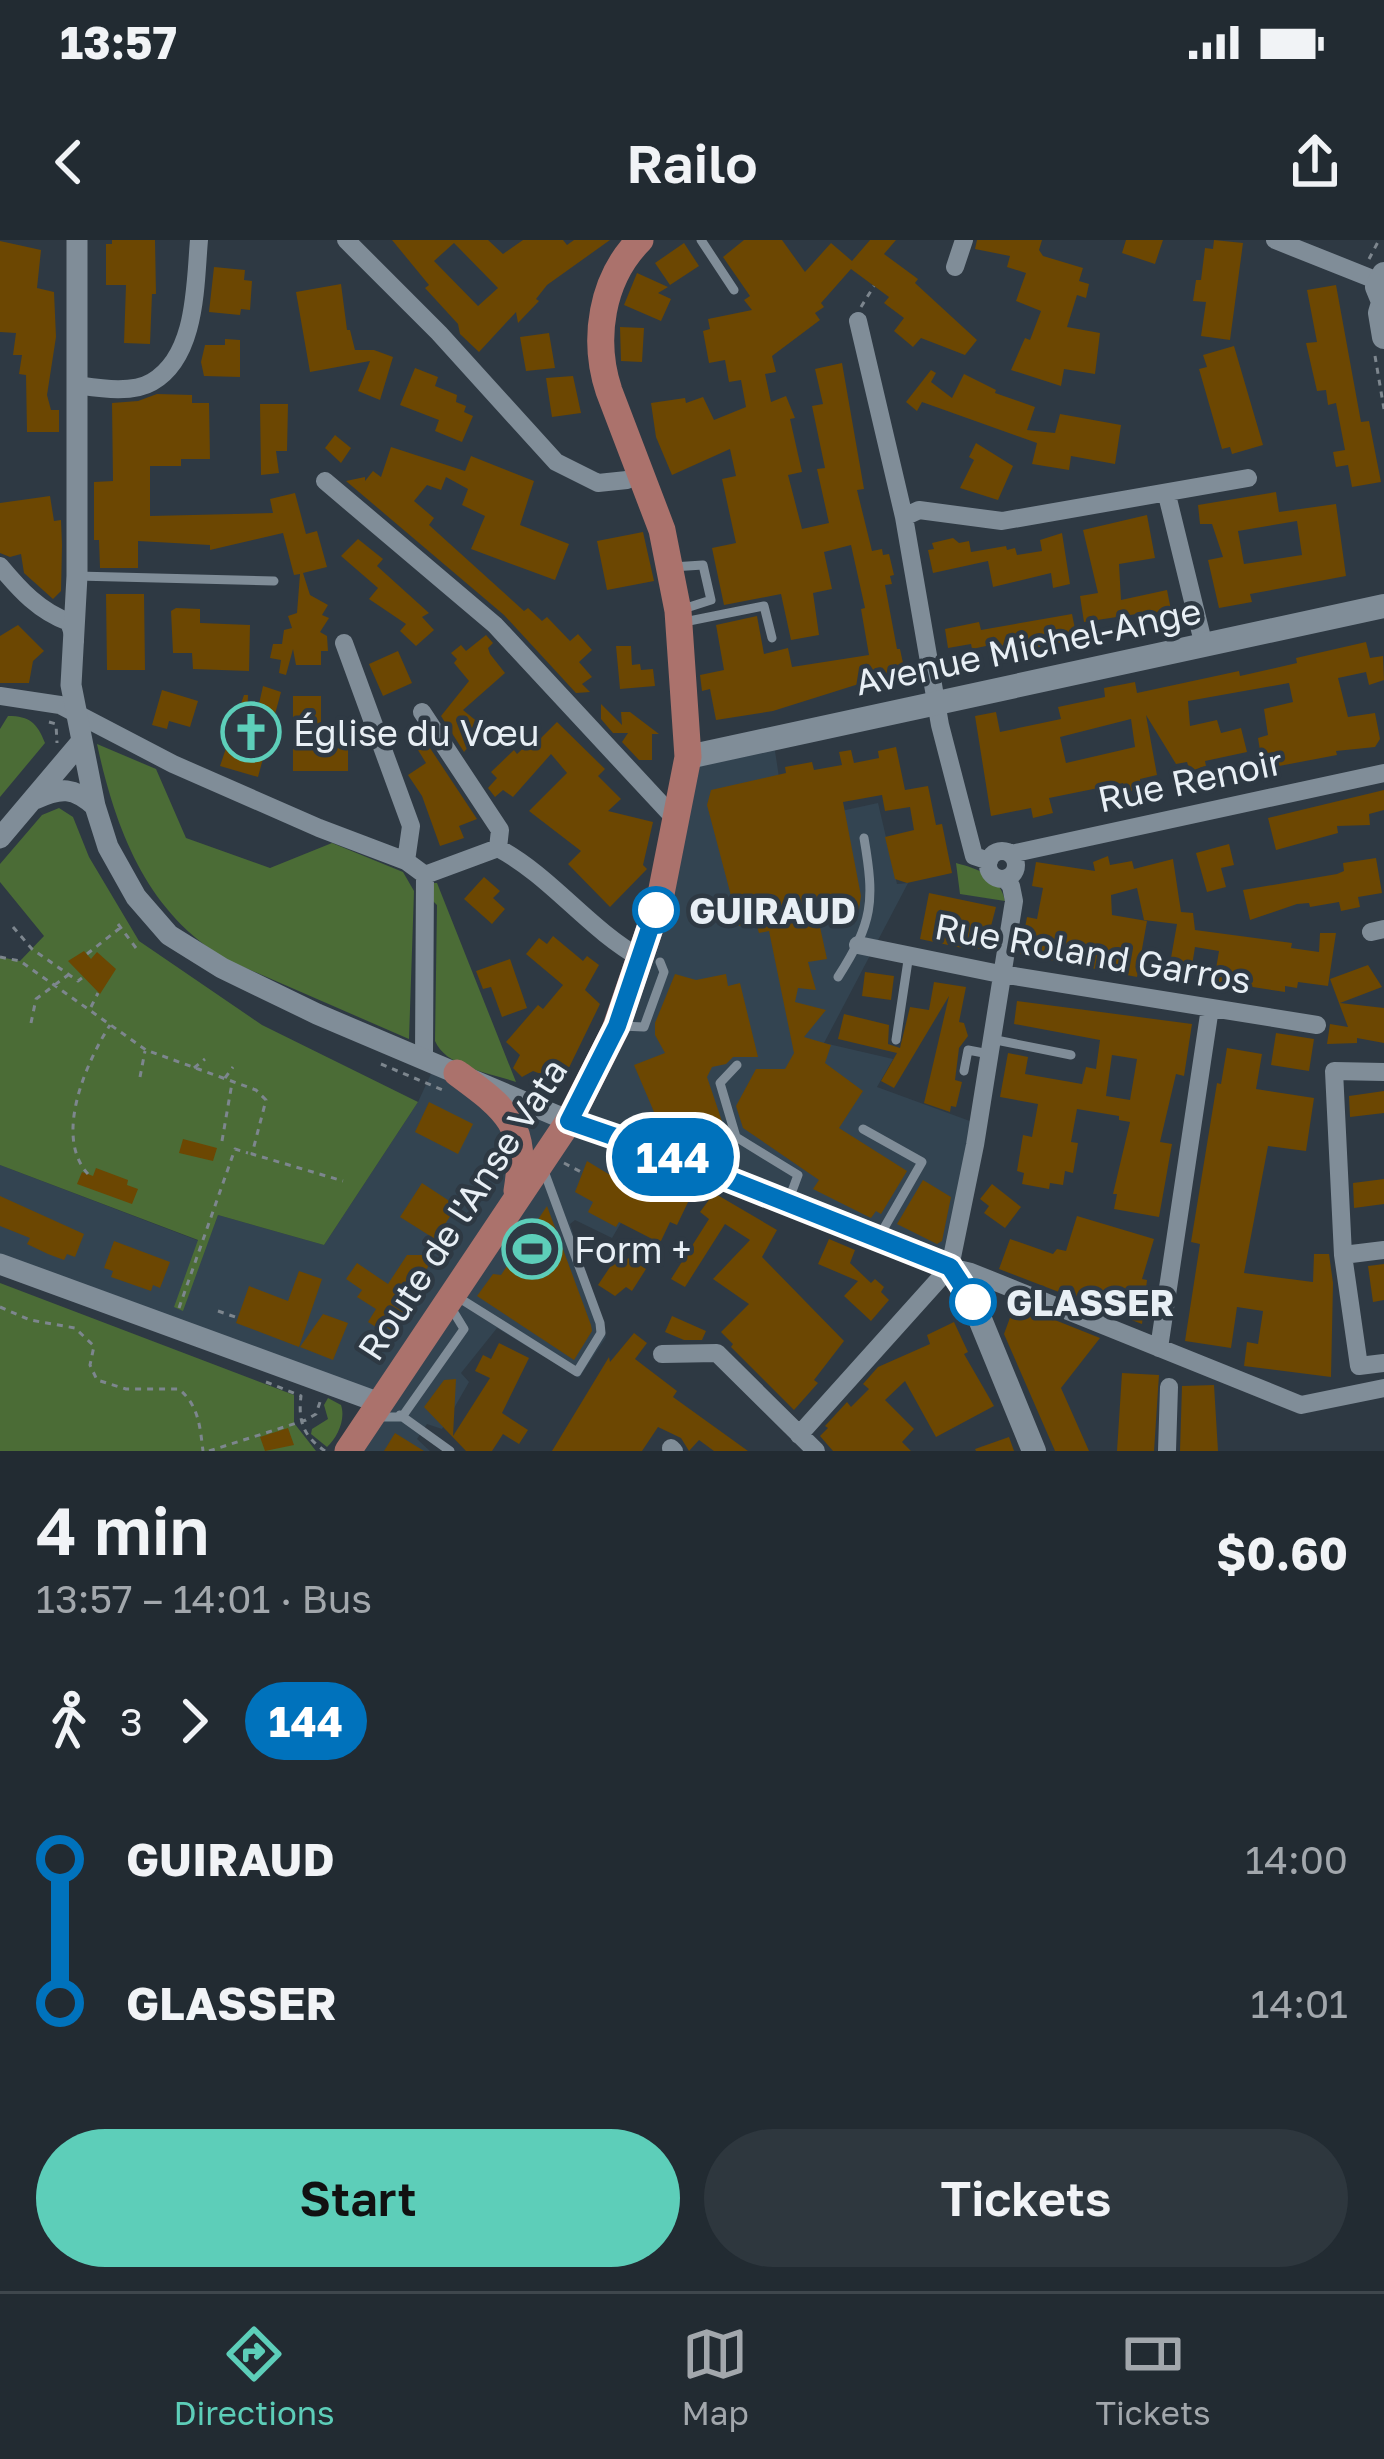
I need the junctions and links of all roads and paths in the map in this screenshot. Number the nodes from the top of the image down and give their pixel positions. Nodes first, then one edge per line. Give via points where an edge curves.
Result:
1 (77, 240) edge
2 (199, 240) edge
3 (346, 240) edge
4 (701, 240) edge
5 (964, 240) edge
6 (1275, 240) edge
7 (1379, 240) edge
8 (630, 244) edge
9 (955, 266) dead end
10 (1378, 285) edge
11 (874, 286) dead end
12 (734, 290) dead end
13 (858, 320) joint
14 (1384, 337) edge
15 (76, 385) junction
16 (639, 473) junction
17 (1248, 478) dead end
18 (325, 481) dead end
19 (1167, 495) junction
20 (904, 517) junction
21 (0, 566) edge
22 (77, 576) junction
23 (274, 580) dead end
24 (1384, 607) edge
25 (678, 617) junction
26 (772, 638) dead end
27 (76, 641) junction
28 (344, 643) dead end
29 (1204, 646) junction
30 (0, 696) edge
31 (936, 702) junction
32 (422, 712) dead end
33 (76, 716) junction
34 (82, 740) junction
35 (688, 757) junction
36 (1384, 773) edge
37 (29, 801) junction
38 (95, 806) junction
39 (677, 821) junction
40 (0, 838) edge
41 (864, 838) dead end
42 (498, 848) junction
43 (1011, 854) junction
44 (406, 861) junction
45 (989, 861) junction
46 (424, 875) junction
47 (1005, 879) junction
48 (13, 927) dead end
49 (858, 945) junction
50 (140, 952) dead end
51 (87, 954) dead end
52 (909, 954) junction
53 (0, 958) edge
54 (655, 964) junction
55 (69, 974) junction
56 (1001, 974) junction
57 (838, 977) dead end
58 (82, 978) dead end
59 (52, 986) junction
60 (666, 988) dead end
61 (98, 993) dead end
62 (1210, 1008) junction
63 (91, 1009) junction
64 (31, 1023) dead end
65 (111, 1023) junction
66 (1317, 1025) dead end
67 (896, 1040) dead end
68 (990, 1047) junction
69 (146, 1049) junction
70 (1071, 1054) dead end
71 (424, 1056) junction
72 (205, 1059) dead end
73 (381, 1064) dead end
74 (737, 1065) dead end
75 (233, 1067) dead end
76 (193, 1069) junction
77 (964, 1071) dead end
78 (1384, 1072) edge
79 (140, 1077) dead end
80 (224, 1079) junction
81 (450, 1081) junction
82 (232, 1082) junction
83 (569, 1121) junction
84 (863, 1129) dead end
85 (222, 1141) dead end
86 (252, 1154) junction
87 (549, 1161) junction
88 (581, 1172) dead end
89 (88, 1174) dead end
90 (343, 1181) dead end
91 (516, 1198) junction
92 (788, 1202) junction
93 (878, 1239) junction
94 (1384, 1250) edge
95 (1342, 1256) junction
96 (0, 1264) edge
97 (950, 1267) junction
98 (449, 1296) junction
99 (0, 1307) edge
100 (218, 1311) dead end
101 (176, 1315) dead end
102 (238, 1318) dead end
103 (1159, 1348) junction
104 (662, 1354) dead end
105 (1384, 1363) edge
106 (251, 1377) dead end
107 (304, 1387) dead end
108 (1168, 1387) dead end
109 (1384, 1388) edge
110 (301, 1396) junction
111 (334, 1398) dead end
112 (383, 1413) junction
113 (299, 1421) junction
114 (799, 1435) junction
115 (208, 1451) edge
116 (325, 1451) edge
117 (348, 1451) edge
118 (450, 1451) edge
119 (816, 1451) edge
120 (1034, 1451) edge
121 (1167, 1451) edge

1 - 15 street
2 - 15 street via 191,316 170,364 152,382 128,389
3 - 16 street via 556,462 598,483
4 - 12 lane
5 - 9 street
6 - 10 street
7 - 10 path via 1368,260
8 - 16 main road, Route de l'Anse Vata via 609,291 600,344
10 - 14 main road
11 - 13 path
13 - 20 street
15 - 22 street
16 - 25 main road, Route de l'Anse Vata via 672,567
17 - 19 street
18 - 39 street via 495,626
19 - 20 street via 1002,521 919,510
19 - 29 street
20 - 31 street
21 - 27 street via 51,616 69,622
22 - 23 lane
22 - 27 street
24 - 29 main road, Avenue Michel-Ange
25 - 26 lane via 764,606
25 - 35 main road, Route de l'Anse Vata
27 - 33 street
28 - 44 street via 411,826
29 - 31 main road, Avenue Michel-Ange
30 - 33 street via 60,705
31 - 35 main road, Avenue Michel-Ange
31 - 45 street via 970,847
32 - 42 street via 500,830
33 - 34 street
33 - 44 street
34 - 37 street
34 - 38 street
35 - 39 main road, Route de l'Anse Vata
36 - 43 street, Rue Renoir
37 - 38 street via 62,789 79,791
37 - 40 street
38 - 71 street via 136,897 169,935 317,1014
39 - 54 main road, Route de l'Anse Vata
41 - 49 lane via 873,890
42 - 46 street
42 - 54 street via 531,866 608,937
43 - 45 street
43 - 47 street via 1016,866
44 - 46 street
45 - 47 street via 992,874
46 - 71 street
47 - 56 street via 1014,901
48 - 55 path
49 - 52 street, Rue Roland Garros
49 - 57 lane
50 - 51 path via 119,926
52 - 56 street, Rue Roland Garros
52 - 67 lane
53 - 59 path
54 - 60 lane
54 - 83 main road, Route de l'Anse Vata via 638,1025
55 - 58 path
55 - 59 path
56 - 62 street, Rue Roland Garros
56 - 68 street
59 - 63 path
59 - 64 path via 36,999
61 - 63 path
62 - 66 street, Rue Roland Garros
62 - 103 street
63 - 65 path
65 - 69 path
65 - 89 path via 87,1060 72,1130
68 - 70 lane
68 - 77 lane via 968,1049
68 - 97 street
69 - 76 path
69 - 79 path
71 - 81 street
72 - 76 path
73 - 81 path
74 - 92 lane via 720,1083 736,1137 798,1175
75 - 80 path
76 - 80 path
78 - 95 street via 1334,1070
80 - 82 path
81 - 83 street
81 - 91 main road via 505,1108 521,1149
82 - 85 path
82 - 86 path via 266,1100
83 - 87 main road, Route de l'Anse Vata
83 - 92 main road
84 - 93 lane via 922,1162
86 - 90 path
86 - 101 path via 235,1149
87 - 88 path
87 - 91 main road, Route de l'Anse Vata
87 - 98 lane via 600,1323 577,1372
91 - 98 main road, Route de l'Anse Vata
92 - 93 main road
93 - 97 main road
94 - 95 street
95 - 105 street via 1359,1366
96 - 112 street
97 - 103 street
97 - 114 street
97 - 120 main road via 973,1302
98 - 112 main road, Route de l'Anse Vata
99 - 115 path via 75,1328 94,1346 90,1365 98,1380 127,1390 179,1390 191,1400
100 - 102 path
103 - 109 street via 1301,1405
104 - 114 street via 717,1353
106 - 110 path
107 - 110 path
108 - 121 street
110 - 113 path
111 - 113 path via 323,1394 316,1414
112 - 117 main road, Route de l'Anse Vata
112 - 118 lane
113 - 115 path
113 - 116 path
114 - 119 street

